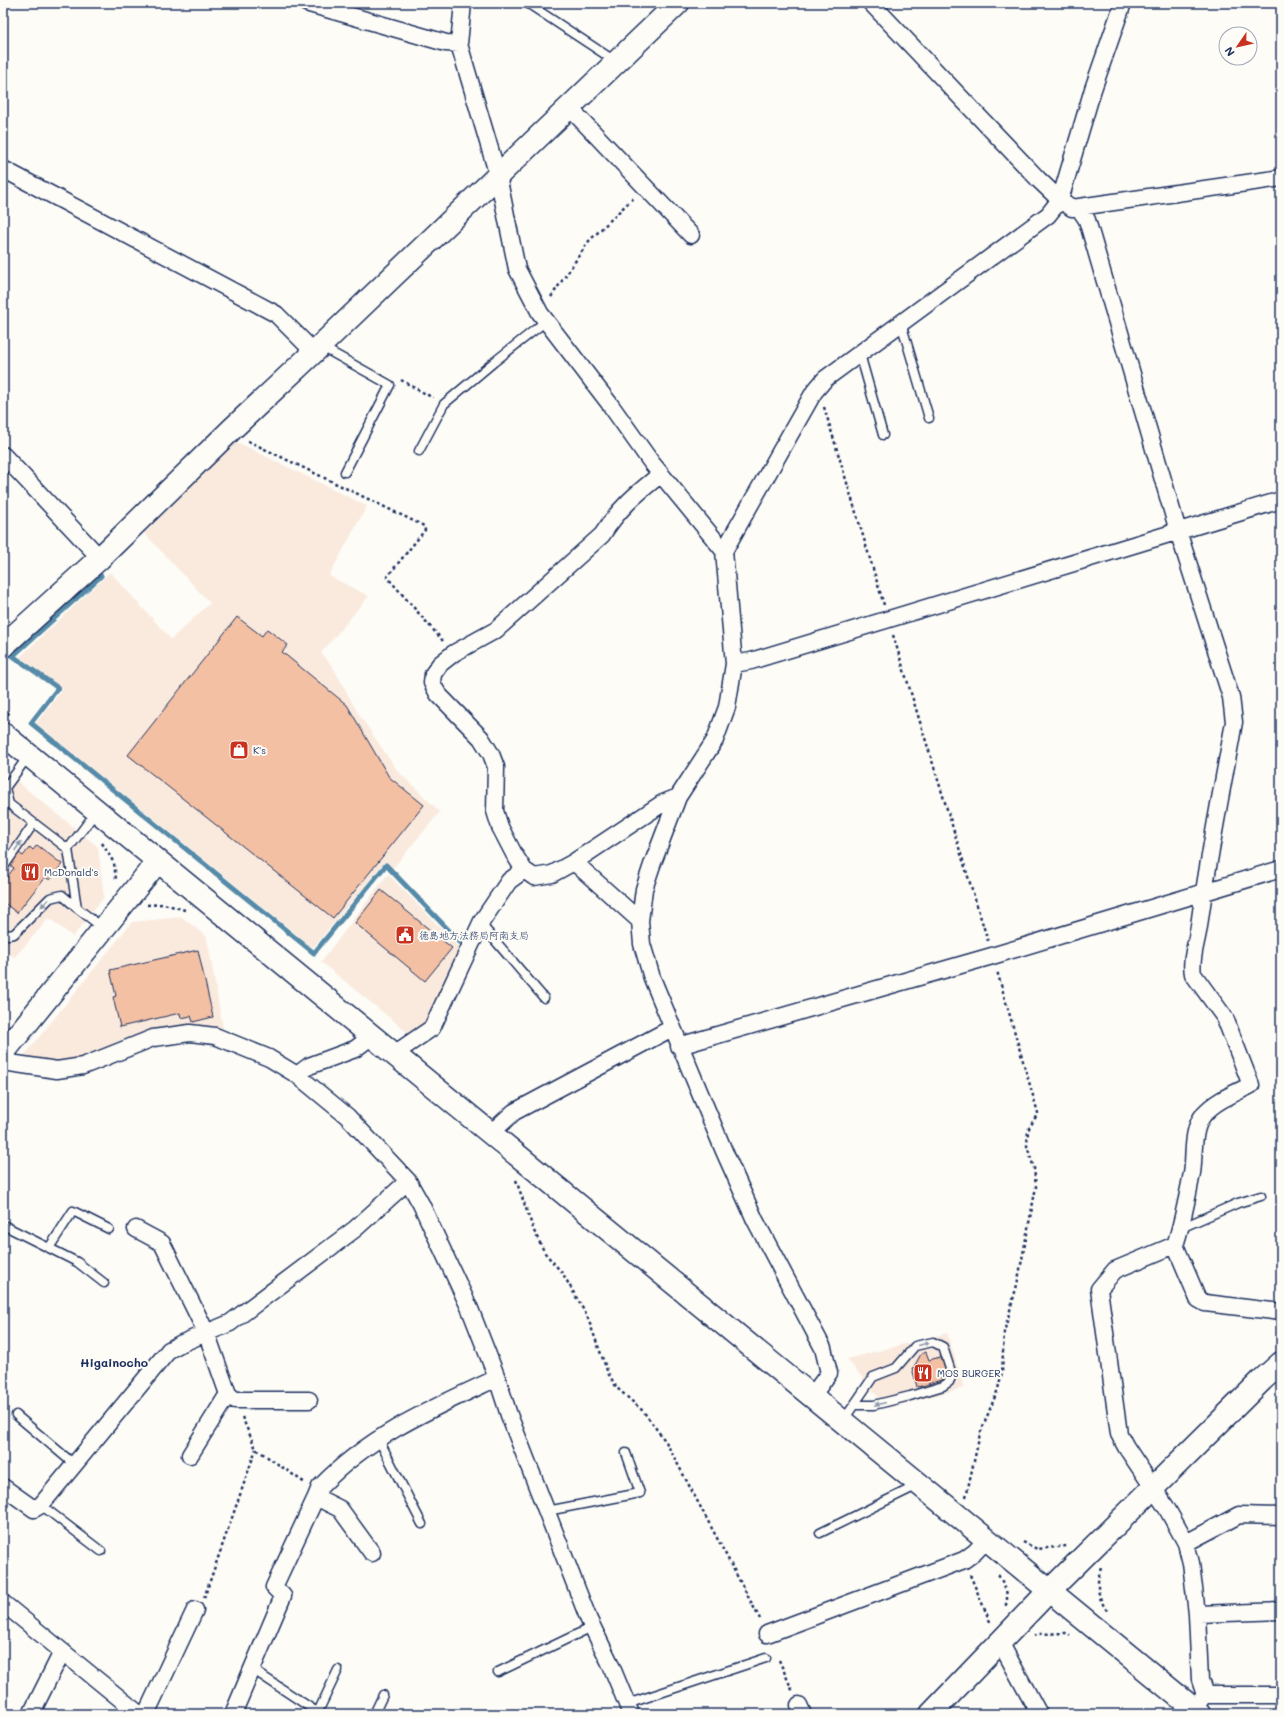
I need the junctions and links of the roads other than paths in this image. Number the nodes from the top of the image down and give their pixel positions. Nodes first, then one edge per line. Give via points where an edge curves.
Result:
1 (306, 3) edge
2 (463, 3) edge
3 (527, 3) edge
4 (678, 3) edge
5 (871, 3) edge
6 (1123, 3) edge
7 (459, 44) junction
8 (616, 62) junction
9 (569, 107) junction
10 (3, 169) edge
11 (498, 176) junction
12 (1281, 178) edge
13 (1060, 200) junction
14 (1079, 208) junction
15 (691, 235) dead end
16 (543, 317) junction
17 (901, 323) junction
18 (317, 349) junction
19 (860, 354) junction
20 (929, 418) dead end
21 (883, 434) dead end
22 (419, 451) dead end
23 (3, 455) edge
24 (346, 472) dead end
25 (661, 474) junction
26 (1281, 500) edge
27 (1178, 531) junction
28 (724, 551) junction
29 (100, 558) junction
30 (3, 646) edge
31 (734, 664) junction
32 (7, 733) edge
33 (29, 755) junction
34 (678, 797) junction
35 (97, 811) junction
36 (34, 823) junction
37 (68, 849) junction
38 (158, 861) junction
39 (574, 862) junction
40 (3, 868) edge
41 (1281, 869) edge
42 (524, 870) junction
43 (1203, 893) junction
44 (77, 908) junction
45 (640, 921) junction
46 (481, 924) junction
47 (103, 928) junction
48 (3, 932) edge
49 (14, 934) junction
50 (3, 942) edge
51 (544, 998) dead end
52 (672, 1028) junction
53 (372, 1036) junction
54 (679, 1046) junction
55 (3, 1053) edge
56 (394, 1054) junction
57 (3, 1062) edge
58 (298, 1075) junction
59 (491, 1133) junction
60 (408, 1181) junction
61 (1261, 1196) dead end
62 (3, 1225) edge
63 (1181, 1228) junction
64 (109, 1229) dead end
65 (136, 1229) dead end
66 (1175, 1246) junction
67 (48, 1248) junction
68 (104, 1283) dead end
69 (1281, 1312) edge
70 (206, 1332) junction
71 (1281, 1363) edge
72 (497, 1378) junction
73 (812, 1396) junction
74 (231, 1397) junction
75 (309, 1400) dead end
76 (848, 1413) junction
77 (16, 1415) dead end
78 (378, 1438) junction
79 (626, 1453) dead end
80 (190, 1455) dead end
81 (75, 1465) junction
82 (920, 1484) junction
83 (3, 1487) edge
84 (1154, 1488) junction
85 (317, 1495) junction
86 (41, 1505) junction
87 (547, 1511) junction
88 (1281, 1516) edge
89 (422, 1524) dead end
90 (820, 1533) dead end
91 (987, 1539) junction
92 (1186, 1543) junction
93 (101, 1551) dead end
94 (372, 1553) dead end
95 (1050, 1590) junction
96 (3, 1603) edge
97 (195, 1610) road end
98 (1281, 1611) edge
99 (1197, 1614) junction
100 (592, 1627) junction
101 (767, 1634) road end
102 (1000, 1642) junction
103 (62, 1652) junction
104 (766, 1658) dead end
105 (252, 1669) junction
106 (338, 1670) dead end
107 (498, 1672) dead end
108 (383, 1695) dead end
109 (1281, 1695) edge
110 (1200, 1706) edge
111 (629, 1709) edge
112 (31, 1714) edge
113 (139, 1714) edge
114 (146, 1714) edge
115 (233, 1714) edge
116 (318, 1714) edge
117 (374, 1714) edge
118 (930, 1714) edge
119 (1039, 1714) edge

1 - 7 street via 446,43
2 - 7 street
3 - 8 lane
4 - 8 street
5 - 13 street
6 - 13 street via 1093,89
7 - 11 street
8 - 9 street
9 - 11 street
9 - 15 street
10 - 18 street via 276,314
11 - 16 street via 517,269
11 - 18 street
12 - 14 street
13 - 14 street via 1072,208
13 - 17 street via 1048,215
14 - 27 street via 1087,220
16 - 22 lane via 444,404
16 - 25 street
17 - 19 street
17 - 20 lane
18 - 24 lane via 390,385
18 - 29 street
19 - 21 lane
19 - 28 street via 825,379 814,392
23 - 29 street
25 - 28 street
25 - 42 street via 626,502 602,535 496,630 454,653 440,664 433,674 432,683 438,694 481,738 491,754 496,767 495,811 500,827
26 - 27 street
27 - 31 street via 751,661
27 - 43 street via 1232,697 1234,722
28 - 31 street
29 - 30 street
31 - 34 street via 727,707 715,740
32 - 33 street
33 - 35 street
33 - 36 lane via 5,788 9,804
34 - 39 street via 663,803
34 - 45 street via 644,889
35 - 37 lane
35 - 38 street
36 - 37 lane
40 -> 36 lane
37 - 44 lane
38 - 47 street
38 - 53 street
39 - 42 street via 552,874 534,876
39 - 45 street
41 - 43 street
42 - 46 street via 510,881
43 - 54 street
43 - 63 street via 1191,966 1193,974 1225,1018 1251,1084 1204,1114 1195,1134 1192,1172
44 - 47 lane
44 -> 49 lane via 62,895 50,898
45 - 52 street via 642,944 652,978
46 - 51 lane
46 - 56 street via 432,1028
47 - 55 street
48 - 49 lane via 8,935
49 - 50 lane
52 - 54 street
52 - 59 street via 514,1112
53 - 56 street
53 - 58 street via 355,1049 309,1066
54 - 73 street via 755,1220 823,1348 829,1373
56 - 59 street
57 - 58 street via 57,1070 83,1066 153,1038 190,1033 215,1036 269,1058
58 - 60 street via 347,1116
59 - 73 street
60 - 70 street via 355,1229 230,1323
60 - 72 street via 470,1309
61 - 63 lane via 1238,1203
62 - 67 lane
63 - 66 street
64 - 67 lane via 73,1211
65 - 70 street via 162,1243
66 - 69 street via 1198,1299 1205,1303
66 - 84 street via 1114,1270 1099,1289 1119,1434
67 - 68 lane via 77,1262
70 - 74 street
70 - 81 street via 169,1350
71 - 84 street
72 - 78 street via 419,1414
72 - 87 street
73 - 76 street
74 - 75 street
74 - 80 street
76 -> 76 lane via 873,1377 896,1368 915,1346 933,1342 943,1347 952,1375 949,1382 943,1386
76 - 82 street
77 - 81 lane
78 - 85 street via 327,1479 320,1486
78 - 89 lane
79 - 87 lane via 640,1493
81 - 86 street
82 - 90 lane
82 - 91 street
83 - 86 street via 34,1509
84 - 92 street
84 - 95 street
85 - 94 street via 340,1508
85 - 105 street via 274,1588 283,1596
86 - 93 lane
87 - 100 street
88 - 92 street via 1239,1515
91 - 95 street
91 - 101 street via 964,1560
92 - 99 street
95 - 102 street
95 - 110 street
96 - 103 street
97 - 114 street
98 - 99 street
99 - 110 street
100 - 107 lane
100 - 111 street
102 - 118 street
102 - 119 street
103 - 112 street
103 - 113 street
104 - 111 lane
105 - 115 street
105 - 116 lane
106 - 116 lane
108 - 117 lane
109 - 110 street

